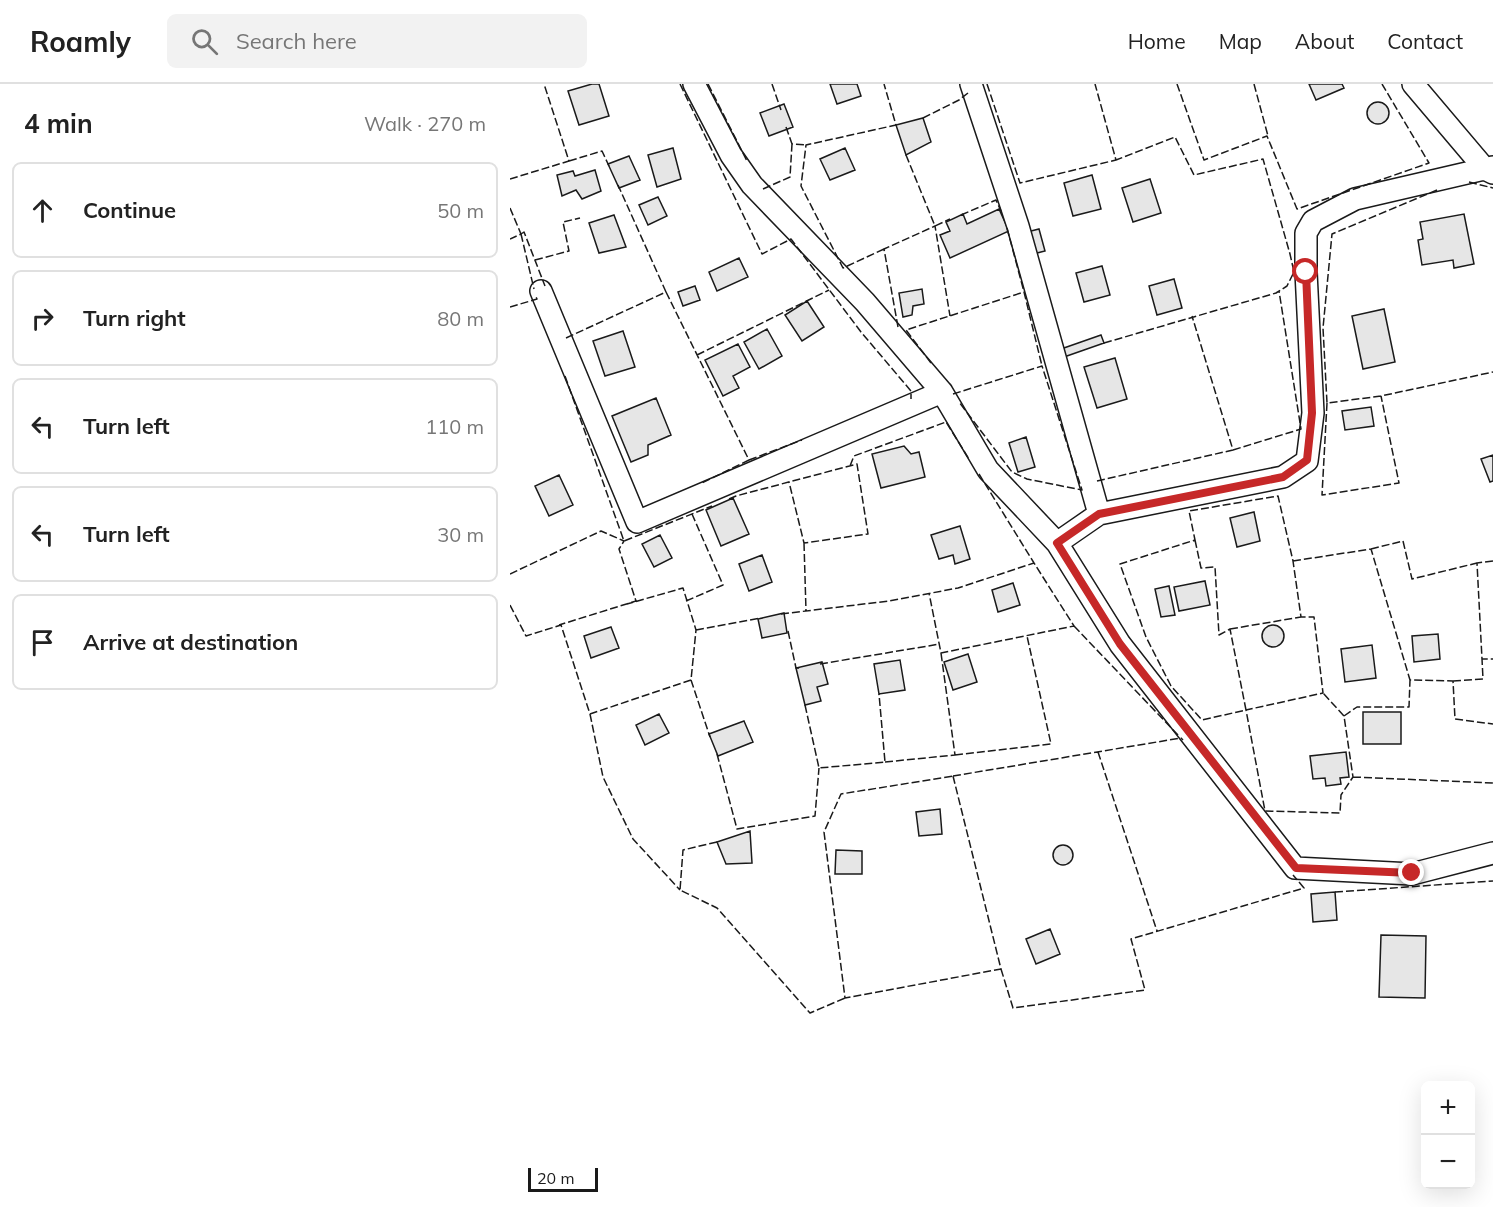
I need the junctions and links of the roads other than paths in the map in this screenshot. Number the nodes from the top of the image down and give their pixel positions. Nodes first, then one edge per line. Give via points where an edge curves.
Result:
1 (694, 84) edge
2 (971, 84) edge
3 (1413, 84) edge
4 (1490, 170) edge
5 (541, 291) dead end
6 (942, 392) junction
7 (1099, 514) junction
8 (1057, 543) junction
9 (1493, 853) edge

1 - 6 street via 731,155 752,185 865,302
2 - 7 street via 1018,226
3 - 4 street
4 - 7 street via 1355,199 1313,221 1306,233 1312,413 1307,460 1283,477
5 - 6 street via 637,522
6 - 8 street via 988,470
7 - 8 street
8 - 9 street via 1120,644 1296,868 1412,873

